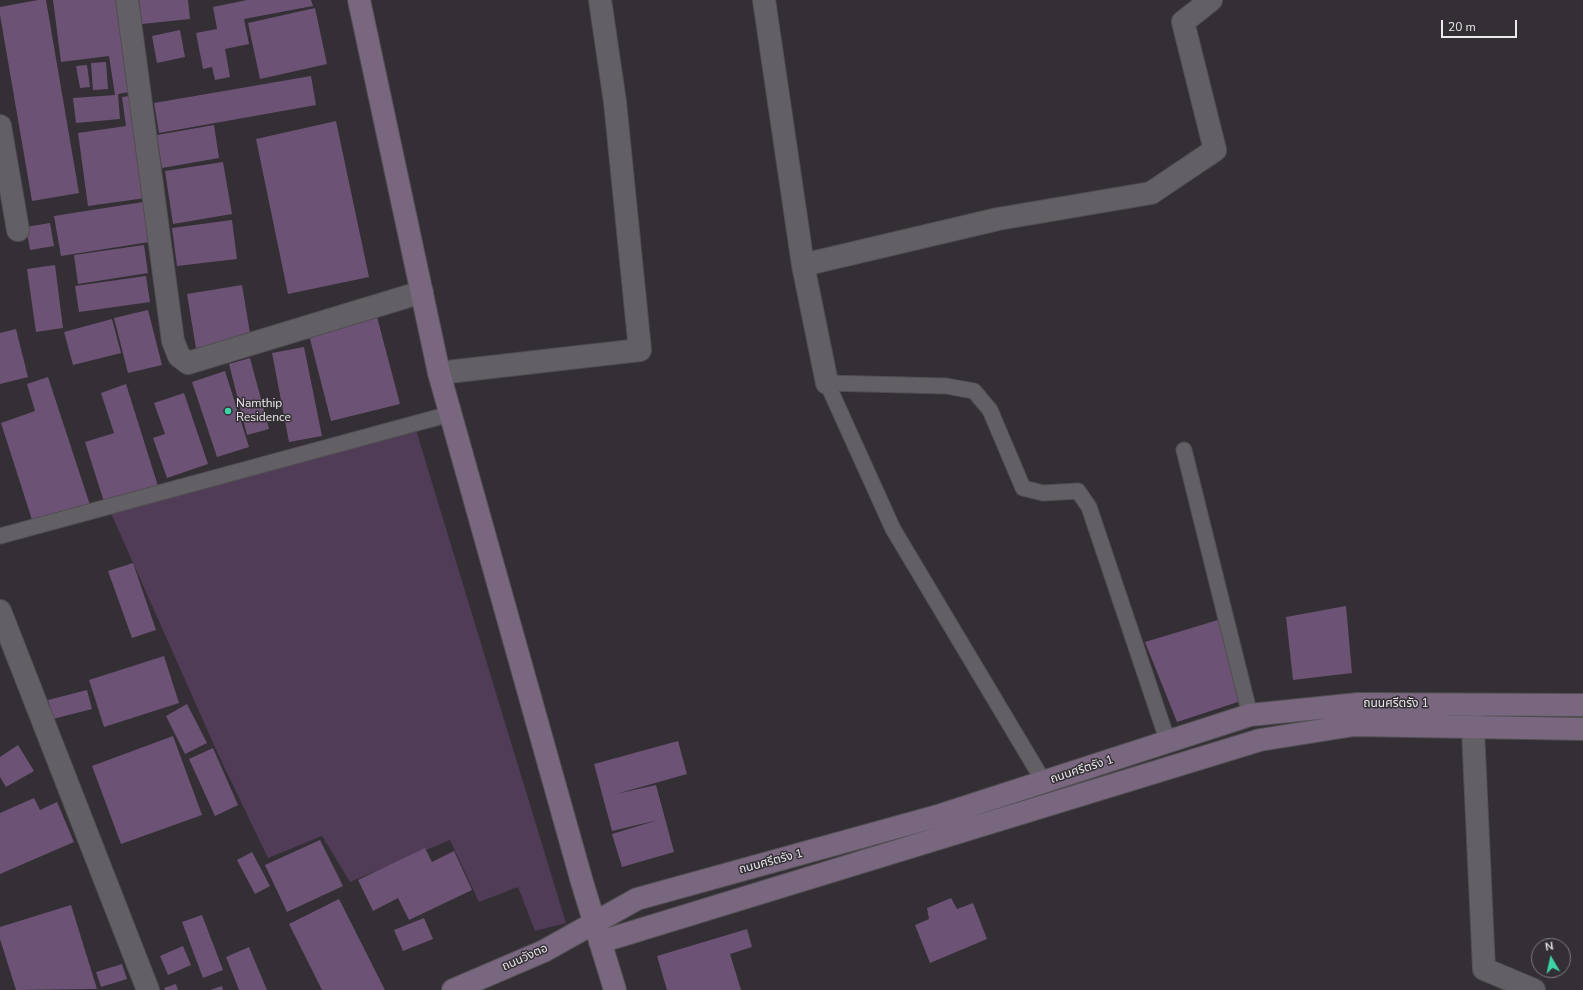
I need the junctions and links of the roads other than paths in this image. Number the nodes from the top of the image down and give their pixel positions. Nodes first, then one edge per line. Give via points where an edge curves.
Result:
1 (127, 0) edge
2 (359, 0) edge
3 (600, 0) edge
4 (764, 0) edge
5 (1211, 0) edge
6 (0, 126) edge
7 (18, 230) dead end
8 (803, 265) junction
9 (422, 292) junction
10 (439, 373) junction
11 (827, 383) junction
12 (450, 414) junction
13 (1184, 450) dead end
14 (0, 536) edge
15 (0, 611) edge
16 (1471, 703) junction
17 (1583, 706) edge
18 (1250, 715) junction
19 (1472, 728) junction
20 (1583, 729) edge
21 (1168, 742) junction
22 (1044, 782) junction
23 (598, 932) junction
24 (148, 990) edge
25 (453, 990) edge
26 (615, 990) edge
27 (1534, 990) edge

1 - 9 street via 173,341 179,356 188,363
2 - 9 street
3 - 10 street via 615,102 640,350
4 - 8 street
5 - 8 street via 1183,22 1215,150 1151,193 998,219
6 - 7 street
8 - 11 street
9 - 10 street
10 - 12 street
11 - 21 lane via 946,386 974,391 990,410 1023,488 1043,493 1078,491 1089,507
11 - 22 lane via 893,529
12 - 14 lane
12 - 23 street
13 - 18 lane
15 - 24 street
16 - 17 street, ถนนศรีตรัง 1
16 - 18 street, ถนนศรีตรัง 1 via 1358,704
16 - 19 street
18 - 21 street, ถนนศรีตรัง 1
19 - 20 street, ถนนศรีตรัง 1
19 - 23 street, ถนนศรีตรัง 1 via 1354,725 1260,740
19 - 27 street via 1484,969
21 - 22 street, ถนนศรีตรัง 1
22 - 23 street, ถนนศรีตรัง 1 via 941,815 637,899
23 - 25 street, ถนนวังตอ via 544,950
23 - 26 street

